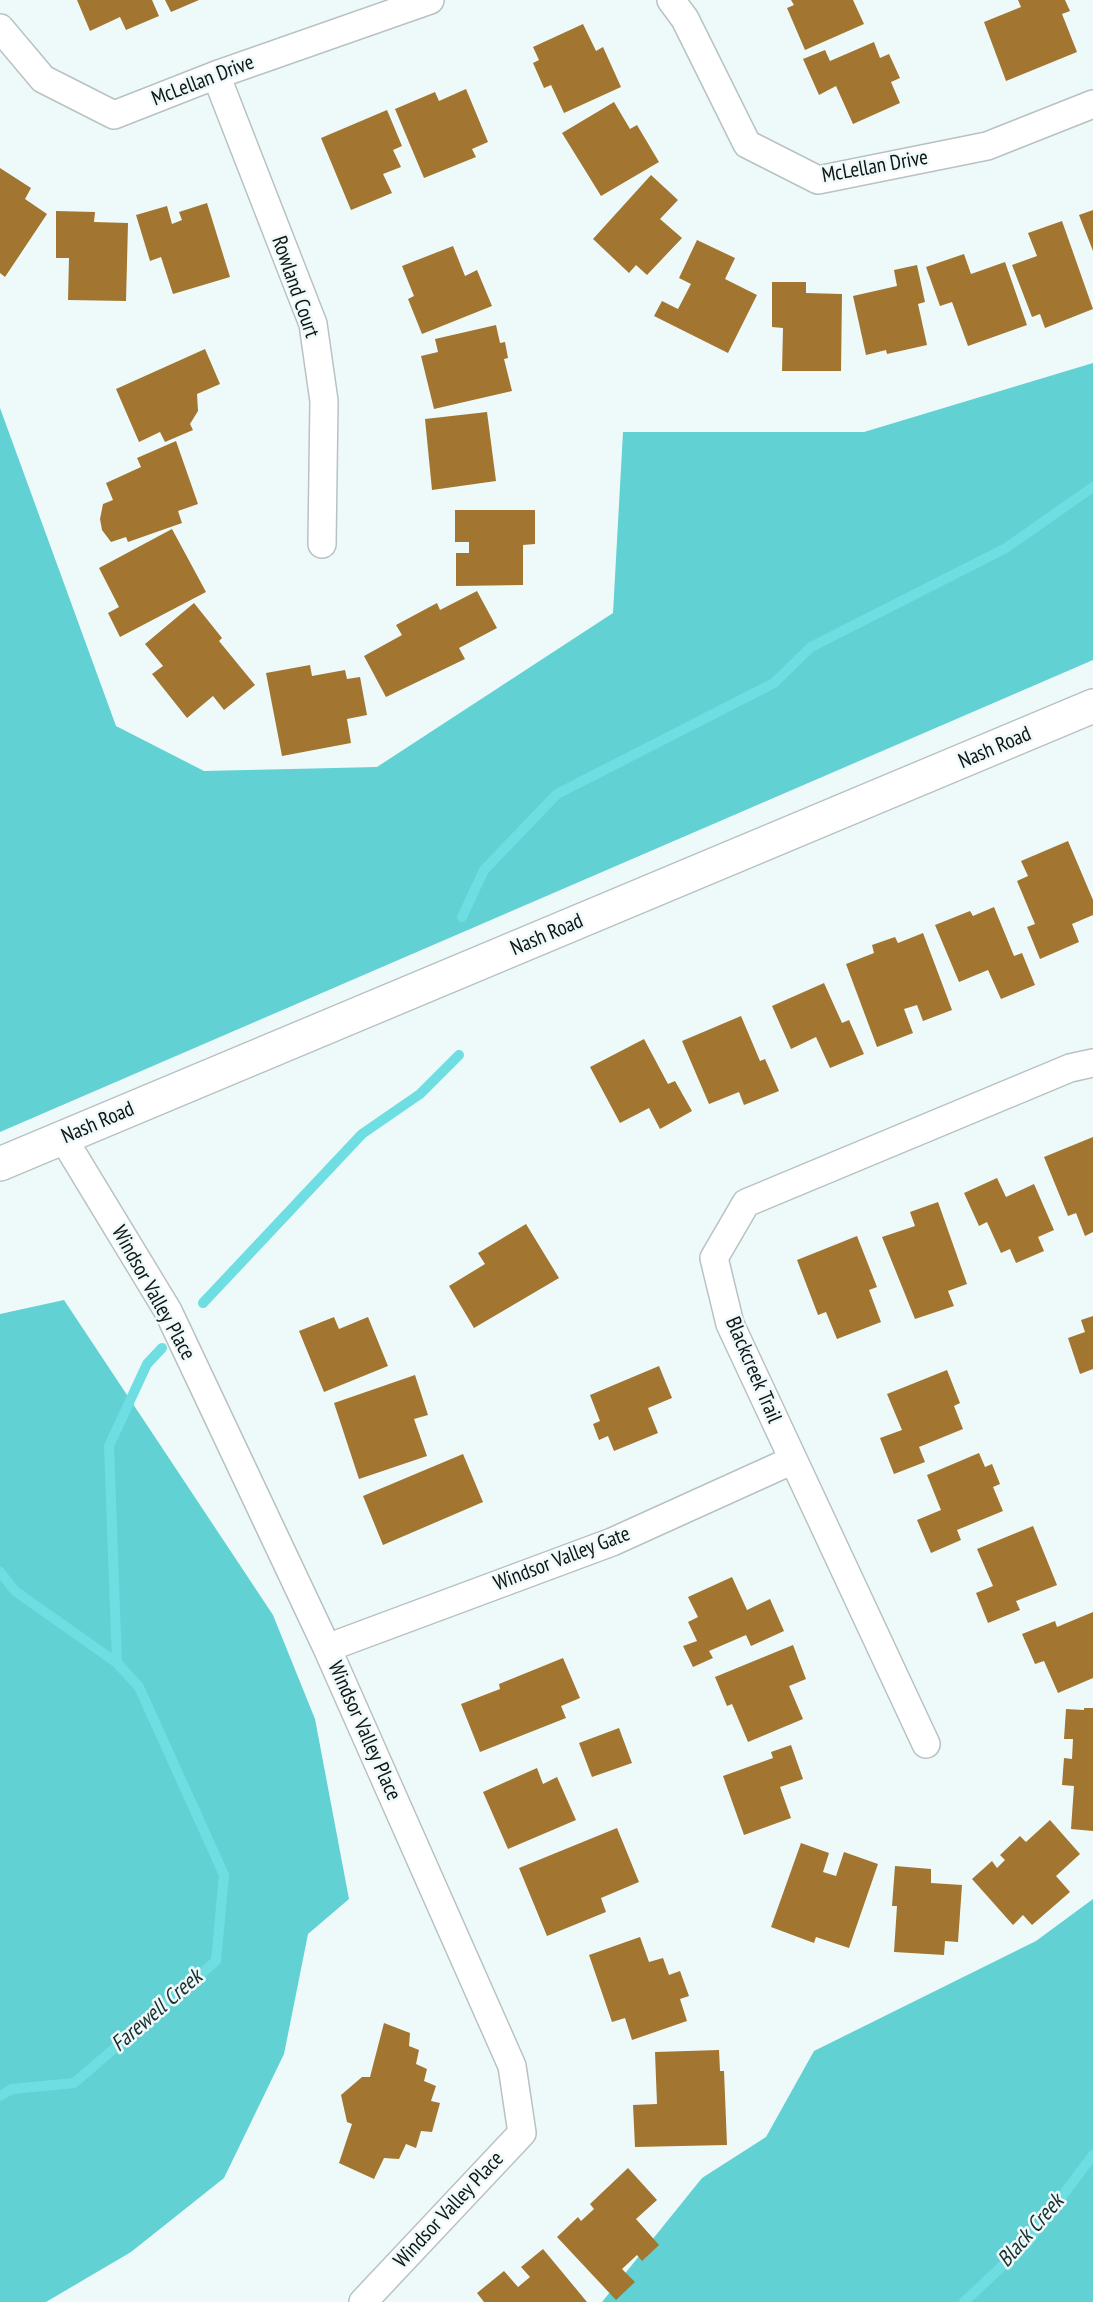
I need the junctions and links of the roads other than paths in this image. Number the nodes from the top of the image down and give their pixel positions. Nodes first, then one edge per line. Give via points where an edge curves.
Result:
1 (430, 0) edge
2 (671, 0) edge
3 (0, 28) edge
4 (216, 75) junction
5 (1093, 104) edge
6 (322, 544) dead end
7 (1093, 706) edge
8 (1093, 1063) edge
9 (63, 1138) junction
10 (0, 1164) edge
11 (793, 1460) junction
12 (327, 1648) junction
13 (926, 1744) dead end
14 (363, 2302) edge

1 - 4 street, McLellan Drive
2 - 5 street, McLellan Drive via 685,18 747,144 818,180 987,146
3 - 4 street, McLellan Drive via 43,79 114,115
4 - 6 street, Rowland Court via 312,324 324,401
7 - 9 street, Nash Road
8 - 11 street, Blackcreek Trail via 1070,1068 746,1203 714,1258 730,1324
9 - 10 street, Nash Road
9 - 12 street, Windsor Valley Place via 168,1311
11 - 12 street, Windsor Valley Gate via 612,1542
11 - 13 street, Blackcreek Trail
12 - 14 street, Windsor Valley Place via 512,2066 522,2133

